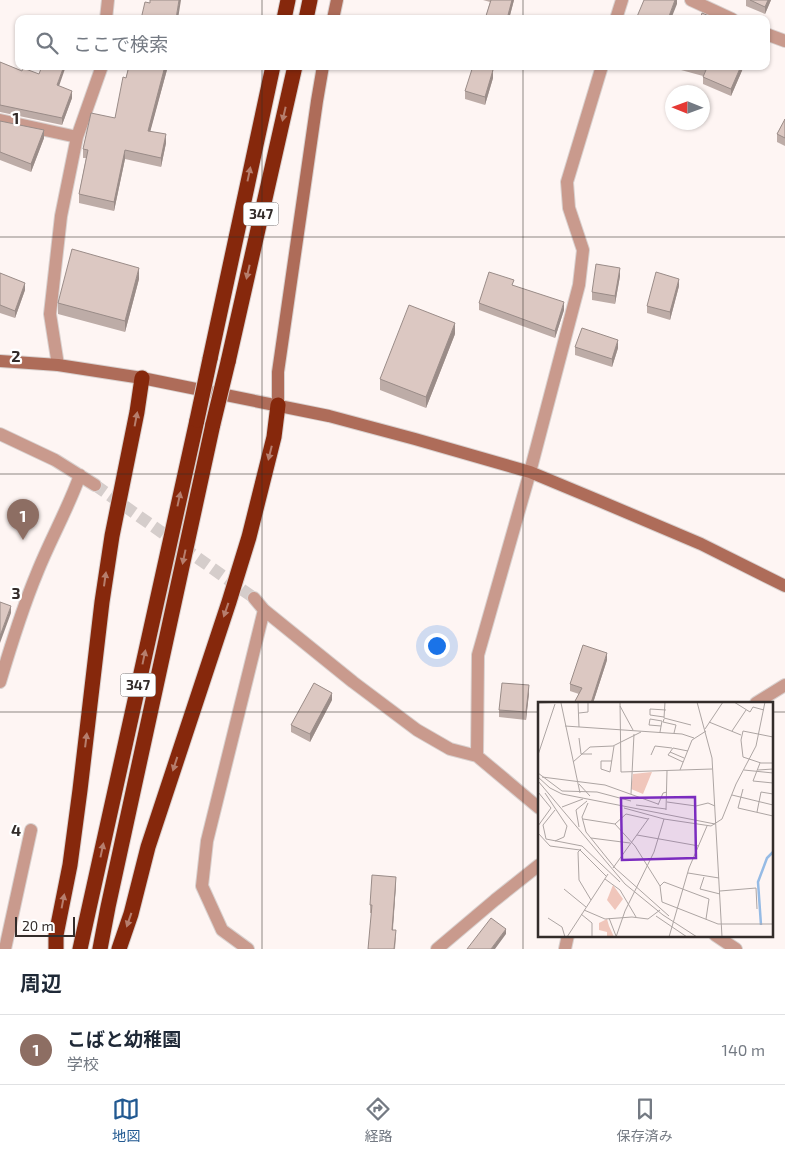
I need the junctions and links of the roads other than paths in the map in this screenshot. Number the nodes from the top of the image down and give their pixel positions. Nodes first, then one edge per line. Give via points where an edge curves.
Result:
1 (108, 0) edge
2 (288, 0) edge
3 (310, 0) edge
4 (337, 0) edge
5 (622, 0) edge
6 (691, 0) edge
7 (106, 15) edge
8 (285, 15) edge
9 (307, 15) edge
10 (334, 15) edge
11 (617, 15) edge
12 (723, 15) edge
13 (770, 35) edge
14 (785, 41) edge
15 (101, 70) edge
16 (272, 70) edge
17 (294, 70) edge
18 (322, 70) edge
19 (601, 70) edge
20 (0, 120) edge
21 (77, 137) junction
22 (0, 361) edge
23 (58, 365) junction
24 (142, 378) junction
25 (278, 405) junction
26 (0, 434) edge
27 (530, 472) junction
28 (80, 475) junction
29 (95, 485) tunnel mouth
30 (785, 586) edge
31 (254, 598) tunnel mouth
32 (264, 610) junction
33 (0, 682) edge
34 (785, 685) edge
35 (758, 702) edge
36 (477, 756) junction
37 (538, 807) edge
38 (31, 830) dead end
39 (538, 866) edge
40 (568, 936) edge
41 (716, 936) edge
42 (5, 949) edge
43 (56, 949) edge
44 (80, 949) edge
45 (100, 949) edge
46 (119, 949) edge
47 (248, 949) edge
48 (437, 949) edge
49 (565, 949) edge
50 (736, 949) edge

1 - 7 street
2 - 8 highway
3 - 9 highway
4 - 10 street
5 - 11 street
6 - 12 street
13 - 14 street
15 - 21 street
44 -> 16 highway, 347, bridge
17 -> 45 highway, 347, bridge via 213,424
18 - 25 street via 278,372
19 - 27 street via 567,182 569,208 583,250 579,286
20 - 21 street
21 - 23 street via 61,216 50,314
22 - 23 street
23 - 24 street
24 - 25 street
43 -> 24 highway via 74,837 102,602
25 - 27 street
25 -> 46 highway via 274,437 249,537
26 - 28 street
27 - 30 street via 701,544
27 - 36 street via 478,655
28 - 29 street
28 - 33 street via 37,572
31 - 32 street
32 - 36 street via 416,730 450,749
32 - 47 street via 207,841 202,886 222,930
34 - 35 street
36 - 37 street
38 - 42 street
39 - 48 street
40 - 49 street
41 - 50 street

